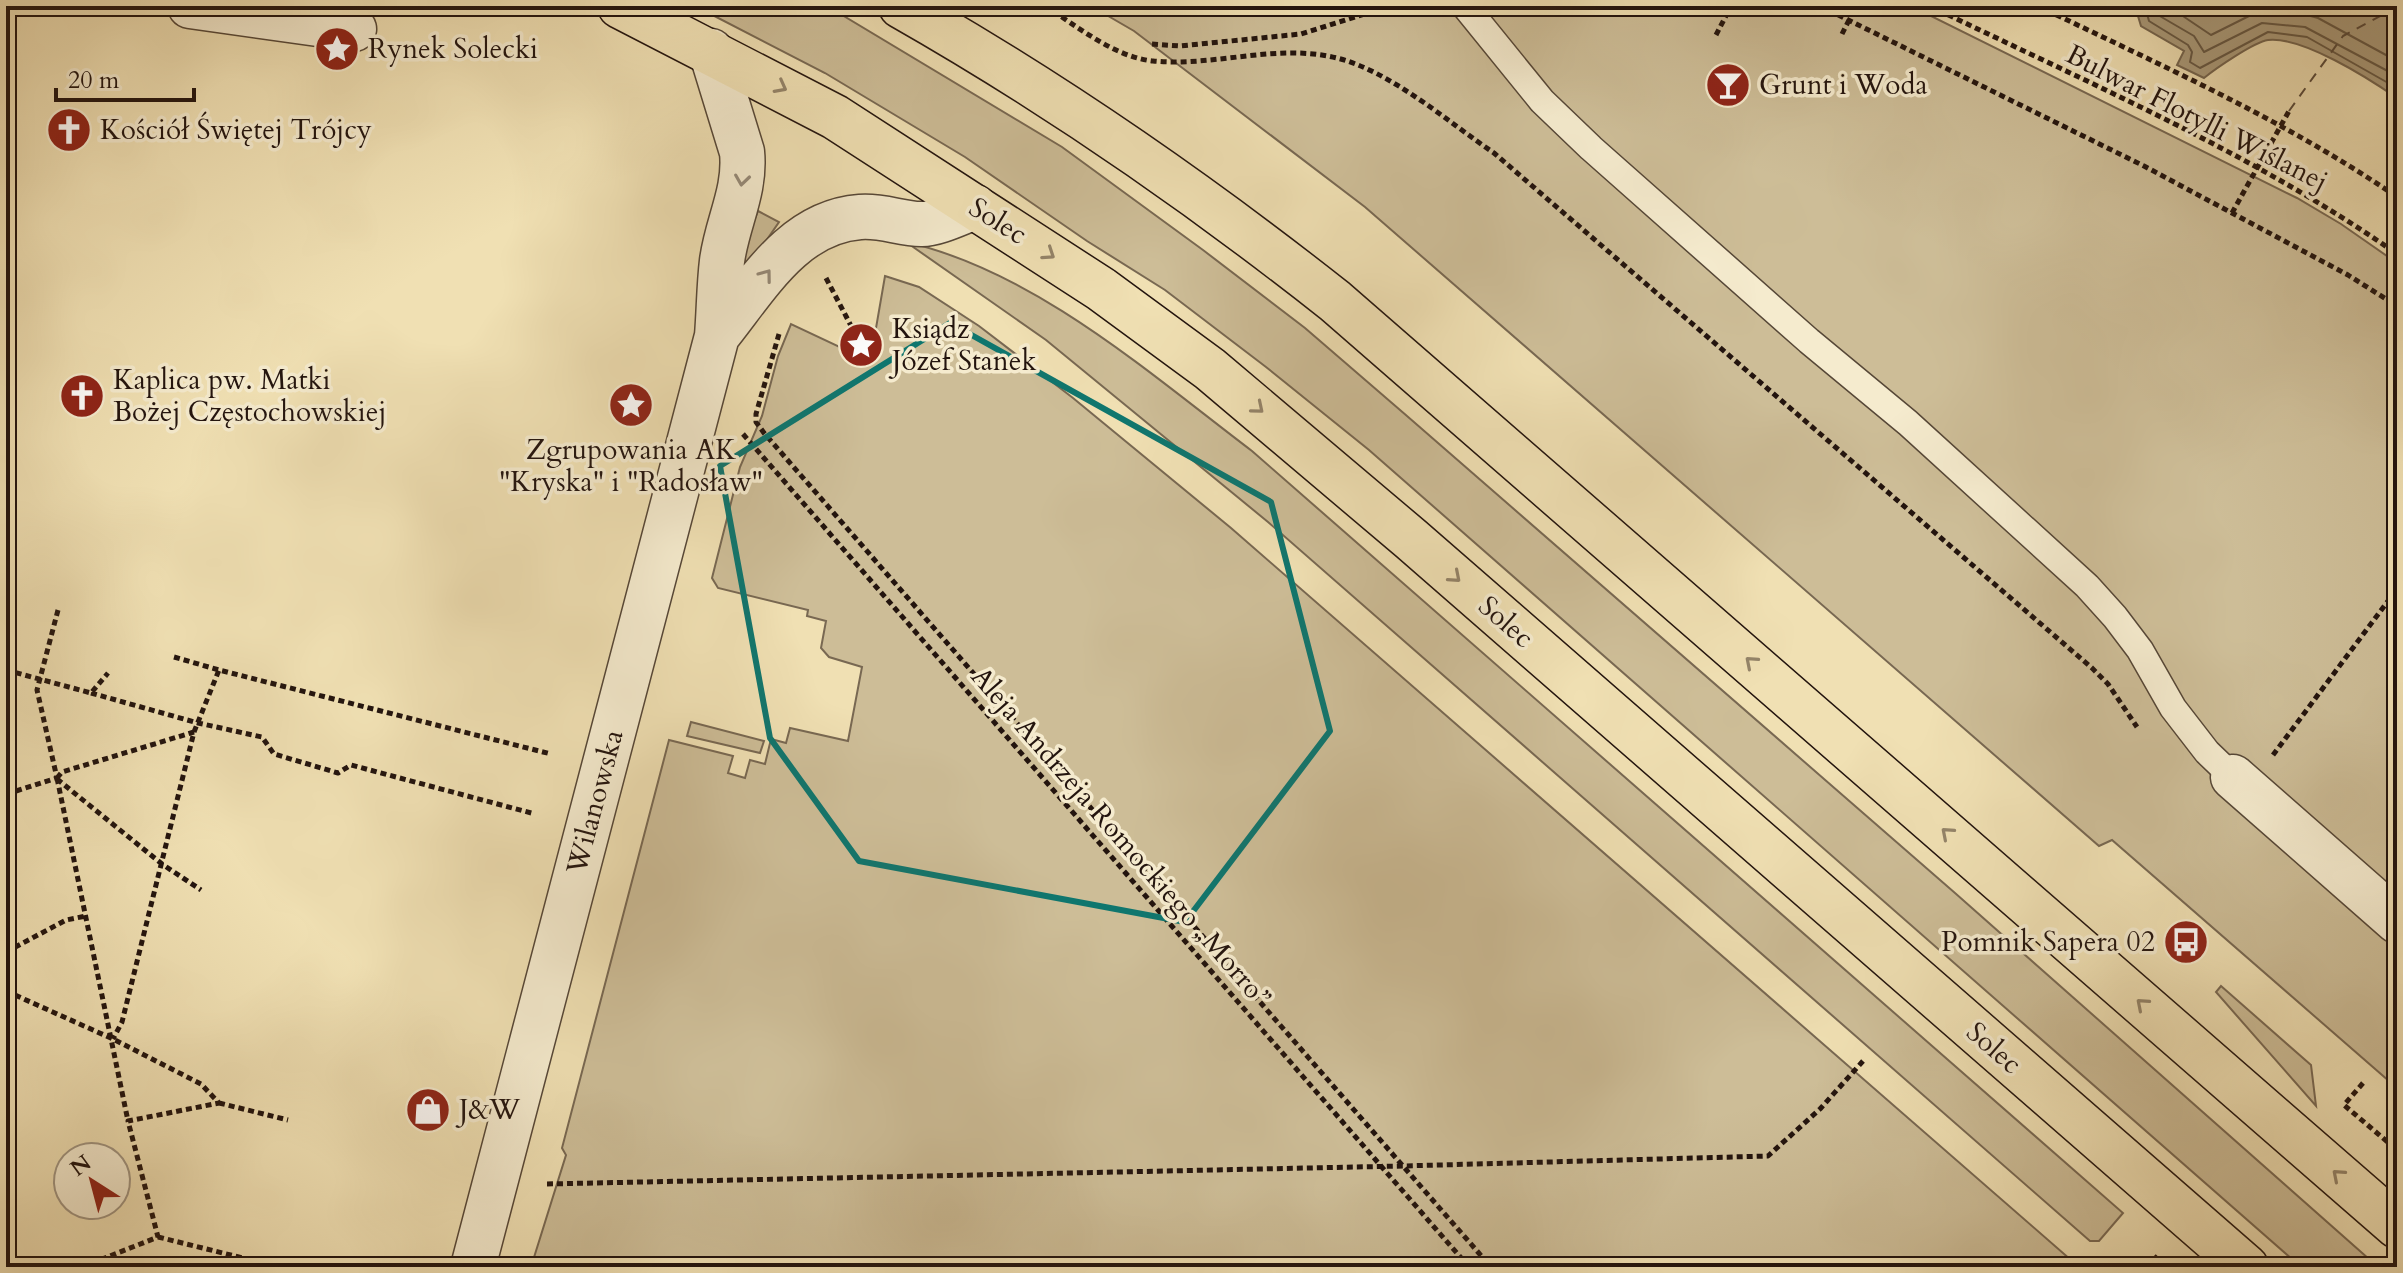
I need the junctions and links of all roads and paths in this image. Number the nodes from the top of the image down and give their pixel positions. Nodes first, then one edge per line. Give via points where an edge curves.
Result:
1 (190, 6) edge
2 (620, 6) edge
3 (901, 6) edge
4 (1045, 6) edge
5 (1390, 6) edge
6 (1465, 6) edge
7 (1653, 6) edge
8 (1731, 6) edge
9 (1820, 6) edge
10 (1930, 6) edge
11 (2038, 6) edge
12 (1648, 16) dead end
13 (1849, 20) junction
14 (354, 29) dead end
15 (1842, 34) dead end
16 (1716, 35) dead end
17 (1152, 44) dead end
18 (711, 51) junction
19 (2289, 111) dead end
20 (2279, 126) junction
21 (2256, 167) junction
22 (2397, 197) edge
23 (975, 207) junction
24 (2232, 213) junction
25 (2397, 254) edge
26 (824, 273) dead end
27 (2397, 306) edge
28 (781, 328) dead end
29 (717, 336) junction
30 (859, 341) dead end
31 (743, 434) dead end
32 (2397, 589) edge
33 (58, 610) dead end
34 (174, 657) dead end
35 (6, 670) edge
36 (219, 670) junction
37 (108, 673) dead end
38 (40, 679) junction
39 (91, 693) junction
40 (198, 723) junction
41 (194, 732) junction
42 (2146, 739) dead end
43 (551, 754) dead end
44 (57, 778) junction
45 (2240, 783) junction
46 (16, 791) dead end
47 (535, 814) dead end
48 (162, 864) junction
49 (201, 890) dead end
50 (86, 916) junction
51 (2397, 921) edge
52 (6, 952) edge
53 (6, 991) edge
54 (113, 1039) junction
55 (1863, 1061) dead end
56 (2363, 1083) dead end
57 (219, 1103) junction
58 (288, 1120) dead end
59 (128, 1121) junction
60 (2397, 1150) edge
61 (1381, 1166) junction
62 (1403, 1166) junction
63 (547, 1184) dead end
64 (2397, 1226) edge
65 (158, 1237) junction
66 (2154, 1256) dead end
67 (251, 1260) dead end
68 (82, 1267) edge
69 (473, 1267) edge
70 (1469, 1267) edge
71 (1491, 1267) edge
72 (2166, 1267) edge
73 (2246, 1267) edge

1 - 14 street
2 - 18 main road, Solec
64 -> 3 main road via 1335,301 1118,139
4 - 42 path via 1109,45 1153,61 1299,53 1364,67 1404,91 1494,153 2092,668
5 - 17 path via 1301,34
6 - 45 lane via 1542,101 1591,148 2087,586 2140,650 2173,708 2207,752
7 - 12 path
8 - 16 path
9 - 13 path
10 - 21 path, Bulwar Flotylli Wiślanej
11 - 20 path
13 - 15 path
13 - 24 path
18 -> 23 main road, Solec via 835,117
18 -> 29 street, Wilanowska via 744,168 722,259
19 - 20 path
20 - 21 path
20 - 22 path
21 - 24 path
21 - 25 path, Bulwar Flotylli Wiślanej
29 -> 23 street, Wilanowska via 779,258 802,237 831,222 888,217 923,225
23 -> 73 main road, Solec via 1101,289 1255,405
24 - 27 path
26 - 30 path
28 - 62 path via 756,414 759,427
29 - 69 street, Wilanowska
31 - 61 path, Aleja Andrzeja Romockiego „Morro”
32 - 45 path
33 - 38 path
34 - 36 path
35 - 38 path
36 - 40 path
36 - 43 path
37 - 39 path
38 - 39 path
38 - 44 path via 37,690
39 - 40 path
40 - 41 path
40 - 47 path via 262,737 274,754 338,773 351,765
41 - 44 path via 62,772
41 - 48 path
44 - 46 path
44 - 48 path
44 - 50 path
45 - 51 street
48 - 49 path
48 - 54 path via 122,1022
50 - 52 path via 66,920
50 - 54 path
53 - 54 path
54 - 57 path via 201,1084
54 - 59 path
55 - 62 path via 1768,1156
56 - 60 path via 2344,1105
57 - 58 path
57 - 59 path
59 - 65 path
61 - 62 path
61 - 63 path
61 - 70 path, Aleja Andrzeja Romockiego „Morro”
62 - 71 path
65 - 67 path
65 - 68 path
66 - 72 path

